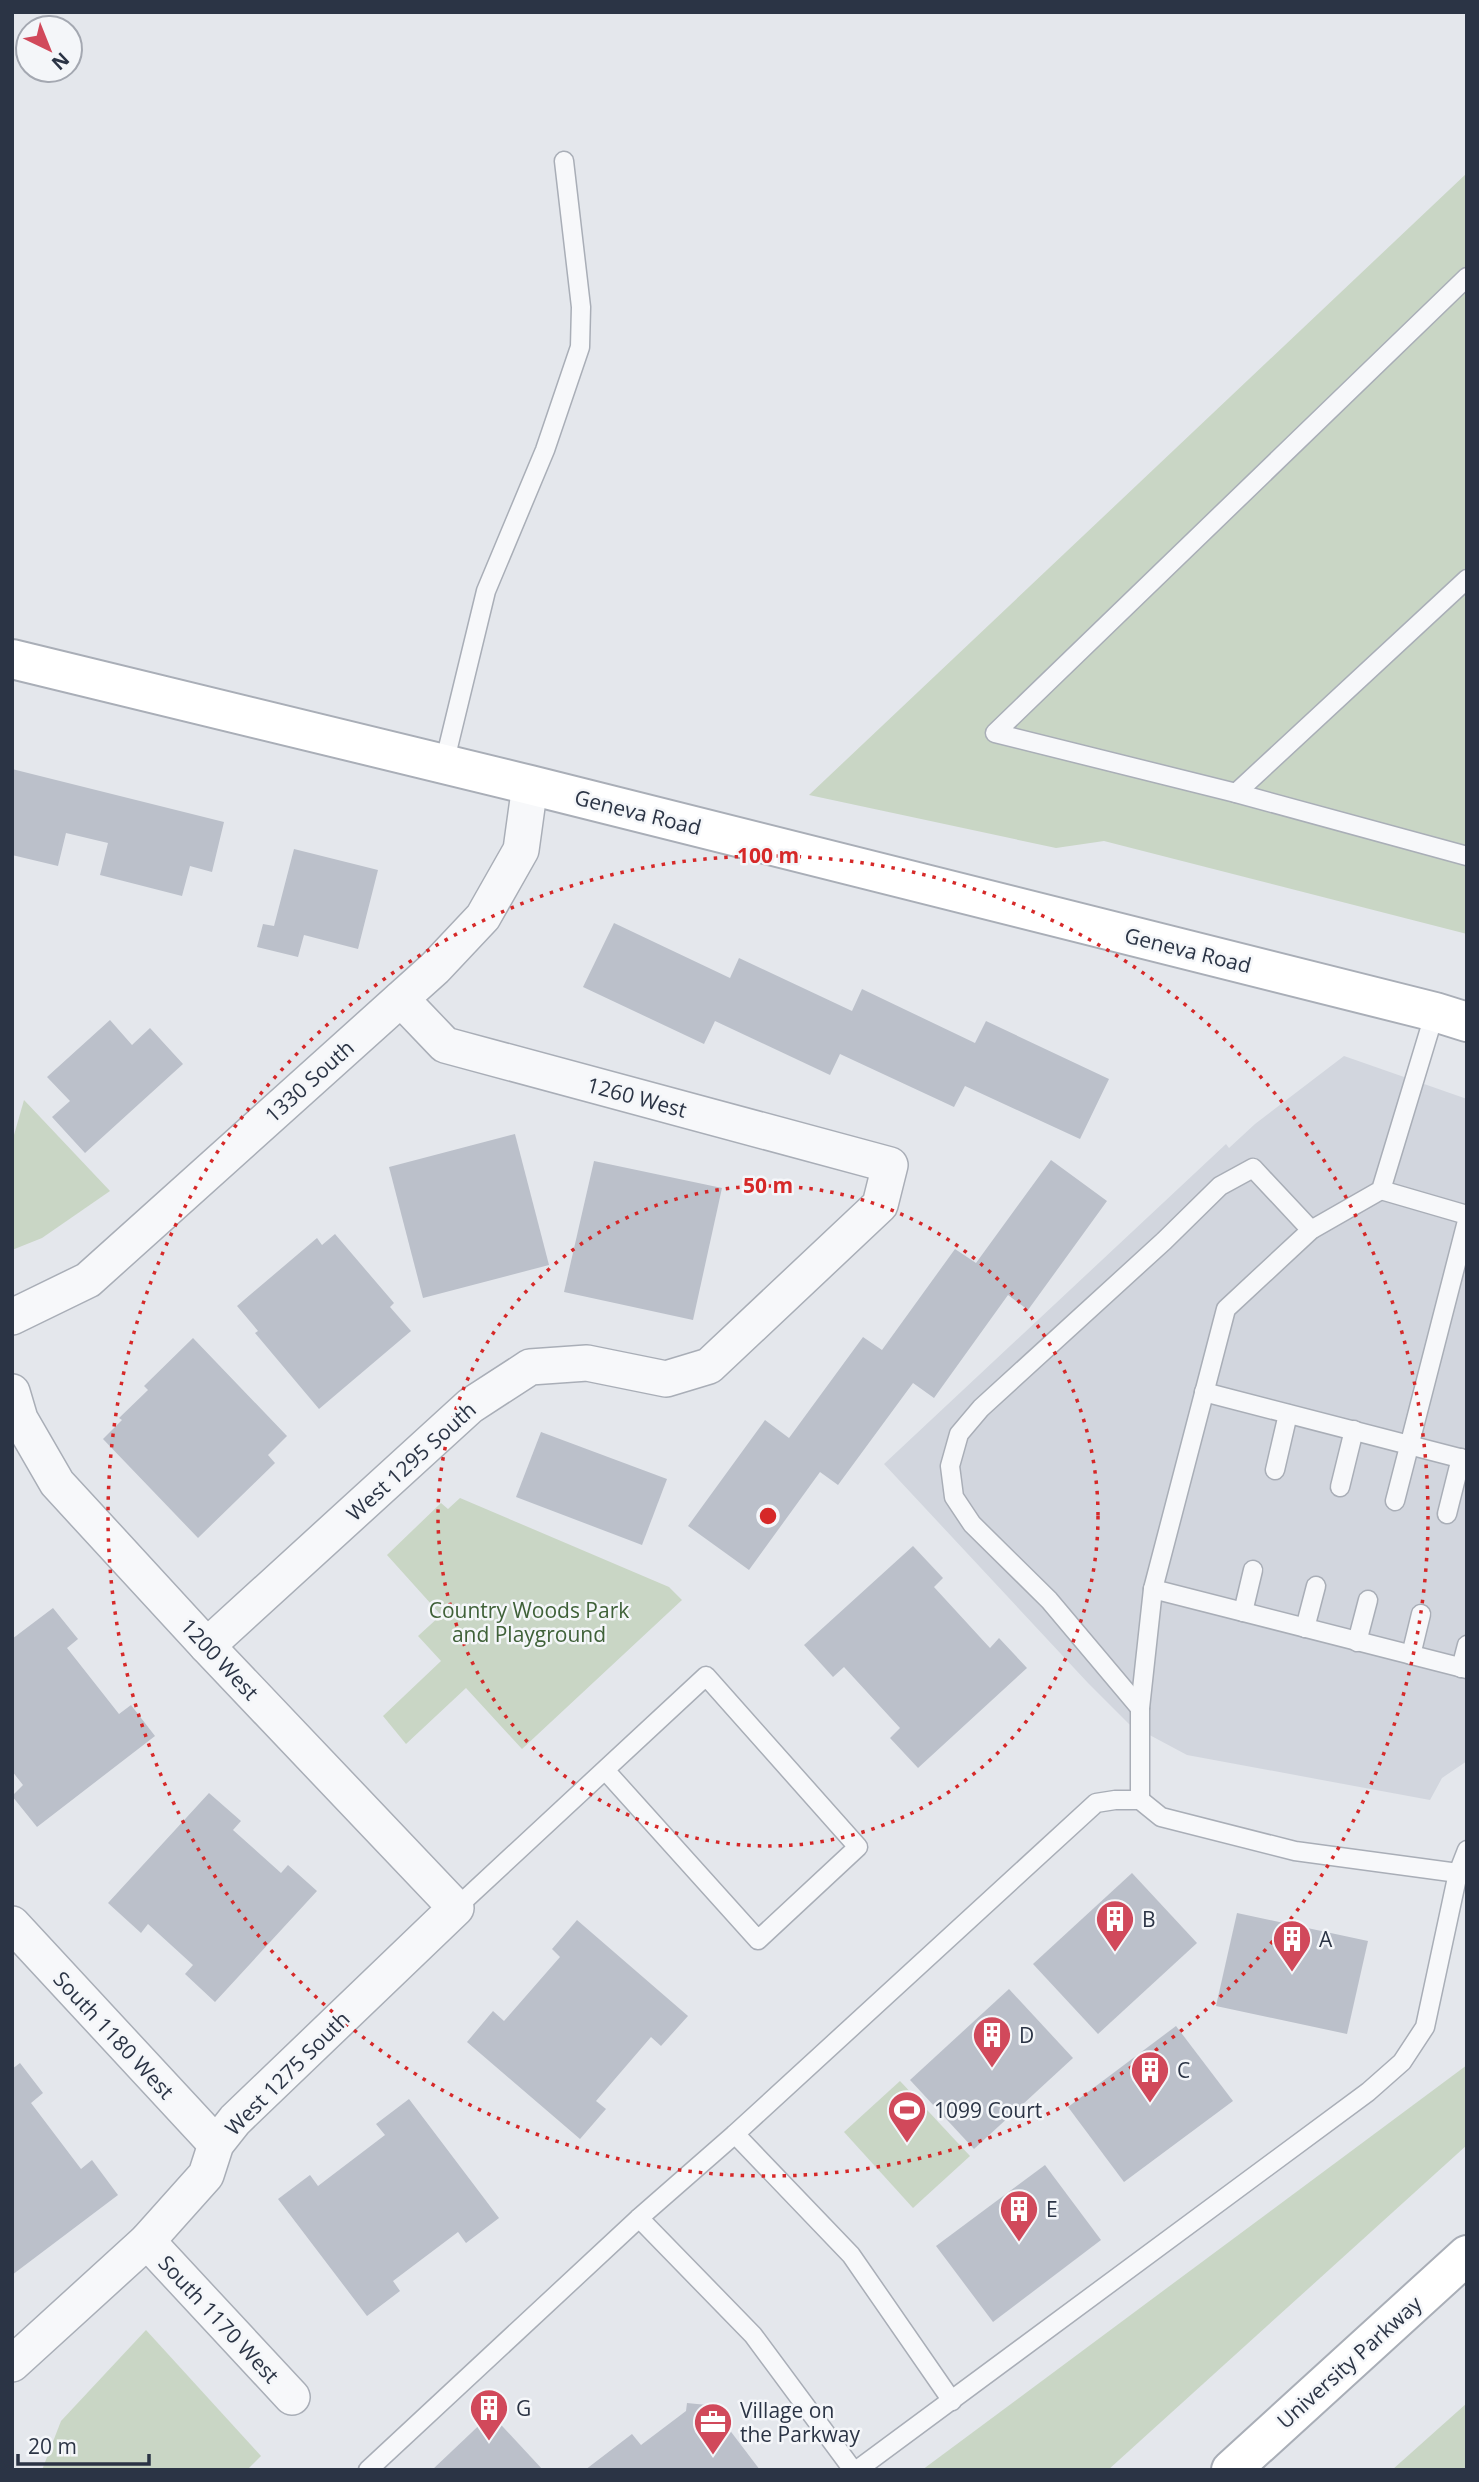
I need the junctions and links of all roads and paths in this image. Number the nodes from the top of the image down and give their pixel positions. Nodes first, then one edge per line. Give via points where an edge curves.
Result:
1 (564, 161) dead end
2 (1467, 277) edge
3 (1467, 579) edge
4 (12, 659) edge
5 (444, 764) junction
6 (530, 785) junction
7 (1236, 793) junction
8 (1467, 856) edge
9 (401, 999) junction
10 (1451, 1017) edge
11 (890, 1165) joint
12 (1381, 1190) junction
13 (1467, 1215) edge
14 (1467, 1221) edge
15 (1311, 1230) junction
16 (12, 1317) edge
17 (12, 1392) edge
18 (1203, 1392) junction
19 (1288, 1414) junction
20 (1354, 1430) junction
21 (1409, 1445) junction
22 (1464, 1459) edge
23 (1275, 1470) dead end
24 (1340, 1487) dead end
25 (1395, 1501) dead end
26 (1447, 1514) dead end
27 (1253, 1570) dead end
28 (1316, 1586) dead end
29 (1153, 1589) junction
30 (1368, 1600) dead end
31 (1243, 1612) junction
32 (1421, 1614) dead end
33 (1305, 1628) junction
34 (1357, 1642) junction
35 (1467, 1645) edge
36 (207, 1646) junction
37 (1410, 1655) junction
38 (1464, 1669) edge
39 (1140, 1708) junction
40 (605, 1770) junction
41 (1140, 1800) junction
42 (1467, 1850) edge
43 (1458, 1872) junction
44 (456, 1908) junction
45 (12, 1924) edge
46 (735, 2134) junction
47 (216, 2144) junction
48 (639, 2218) junction
49 (147, 2241) junction
50 (1467, 2255) edge
51 (12, 2364) edge
52 (292, 2398) dead end
53 (952, 2401) junction
54 (368, 2470) edge
55 (855, 2470) edge
56 (1231, 2470) edge

1 - 5 lane via 581,307 580,347 545,450 486,591
2 - 7 lane via 995,733
3 - 7 lane
4 - 5 main road, Geneva Road
5 - 6 main road, Geneva Road
6 - 9 street, 1330 South via 521,850 483,917
6 - 10 main road, Geneva Road
7 - 8 lane
9 - 11 street, 1260 West via 445,1045
9 - 16 street, 1330 South via 88,1280
10 - 12 lane
11 - 36 street, West 1295 South via 880,1205 709,1366 666,1379 587,1363 530,1367 470,1406
12 - 13 lane
12 - 15 lane
14 - 21 lane
15 - 18 lane via 1226,1309
15 - 39 lane via 1253,1168 1220,1186 981,1408 960,1434 950,1466 954,1497 972,1524 1049,1600
17 - 36 street, 1200 West via 20,1419 57,1483
18 - 19 lane
18 - 29 lane
19 - 20 lane
19 - 23 lane
20 - 21 lane
20 - 24 lane
21 - 22 lane
21 - 25 lane
22 - 26 lane
27 - 31 lane
28 - 33 lane
29 - 31 lane
29 - 39 lane
30 - 34 lane
31 - 33 lane
32 - 37 lane
33 - 34 lane
34 - 37 lane
35 - 38 lane
36 - 44 street, 1200 West
37 - 38 lane
39 - 41 lane
40 - 40 lane via 706,1676 859,1847 758,1940
40 - 44 lane
41 - 43 lane via 1161,1817 1295,1851
41 - 46 lane via 1096,1803
42 - 43 lane
43 - 53 lane via 1425,2027 1402,2062
44 - 47 street, West 1275 South
45 - 47 street, South 1180 West
46 - 48 lane
46 - 53 lane via 850,2255
47 - 49 street, West 1275 South via 206,2175
48 - 54 lane
48 - 55 lane via 753,2335
49 - 51 street, West 1275 South
49 - 52 street, South 1170 West
50 - 56 main road, University Parkway
53 - 55 lane

